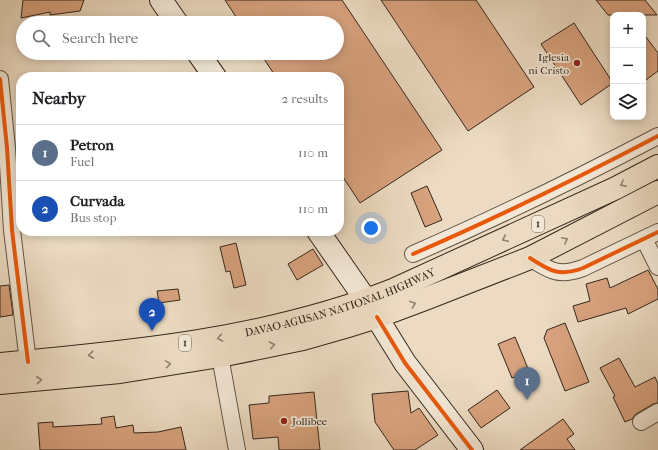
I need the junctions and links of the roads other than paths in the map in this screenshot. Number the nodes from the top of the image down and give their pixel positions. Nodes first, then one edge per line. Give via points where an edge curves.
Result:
1 (161, 0) edge
2 (172, 16) edge
3 (203, 60) edge
4 (211, 72) edge
5 (0, 79) edge
6 (658, 136) edge
7 (658, 166) edge
8 (658, 192) edge
9 (651, 235) edge
10 (321, 236) edge
11 (413, 254) dead end
12 (530, 258) junction
13 (658, 267) edge
14 (371, 309) junction
15 (220, 356) junction
16 (28, 362) junction
17 (0, 364) edge
18 (0, 383) edge
19 (658, 412) edge
20 (641, 422) dead end
21 (237, 450) edge
22 (472, 450) edge

1 - 2 main road
3 - 4 main road
5 - 16 street via 12,230
6 - 11 street
7 -> 14 highway, DAVAO-AGUSAN NATIONAL HIGHWAY / 1 via 431,273
12 -> 8 highway, DAVAO-AGUSAN NATIONAL HIGHWAY / 1
9 - 12 street via 570,273 558,272
9 - 13 street
10 - 14 main road
14 -> 12 highway, DAVAO-AGUSAN NATIONAL HIGHWAY / 1
15 -> 14 highway, DAVAO-AGUSAN NATIONAL HIGHWAY / 1 via 303,339
14 -> 16 highway, DAVAO-AGUSAN NATIONAL HIGHWAY / 1 via 218,338
14 - 22 main road via 405,363
18 -> 15 highway, DAVAO-AGUSAN NATIONAL HIGHWAY / 1 via 120,372
15 - 21 street
16 - 17 highway, DAVAO-AGUSAN NATIONAL HIGHWAY / 1
19 - 20 street

